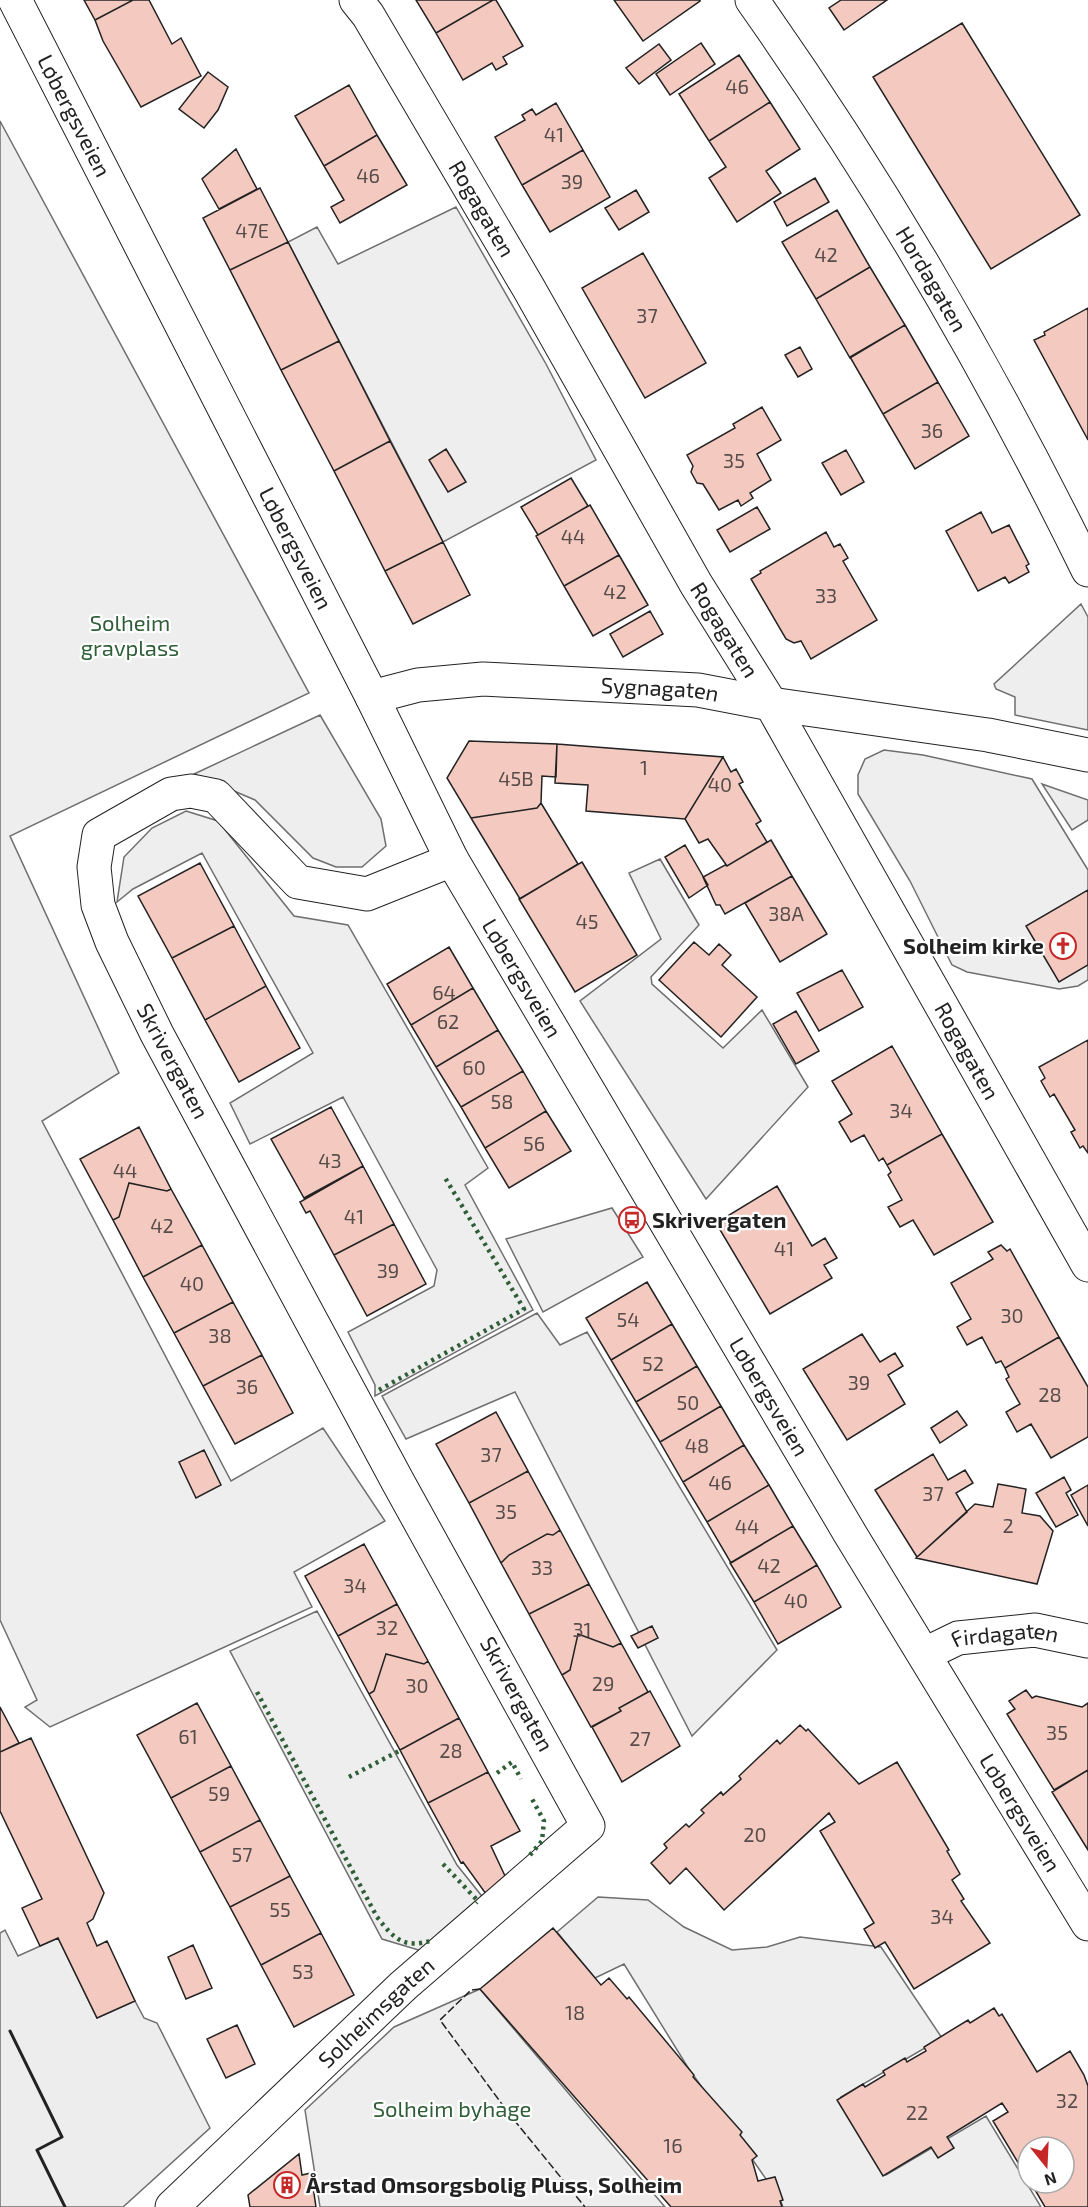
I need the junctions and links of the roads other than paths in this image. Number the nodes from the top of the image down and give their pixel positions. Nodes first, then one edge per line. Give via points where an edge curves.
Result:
1 (15, 0) edge
2 (356, 0) edge
3 (752, 0) edge
4 (1088, 570) edge
5 (372, 697) junction
6 (771, 704) junction
7 (1088, 754) edge
8 (452, 860) junction
9 (1088, 1264) edge
10 (1088, 1641) edge
11 (925, 1654) junction
12 (588, 1826) joint
13 (1088, 1924) edge
14 (172, 2207) edge

1 - 5 street, Løbergsveien
2 - 6 street, Rogagaten via 528,287 696,584
3 - 4 street, Hordagaten via 923,264
5 - 6 street, Sygnagaten via 417,685 483,679 698,690
5 - 8 street, Løbergsveien
6 - 7 street, Sygnagaten via 988,735
6 - 9 street, Rogagaten
8 - 11 street, Løbergsveien
8 - 12 street, Skrivergaten via 367,894 298,882 216,796 190,790 171,794 99,835 94,867 98,905 157,1034
10 - 11 street, Firdagaten via 1035,1630 958,1638
11 - 13 street, Løbergsveien
12 - 14 street, Solheimsgaten via 403,1986

